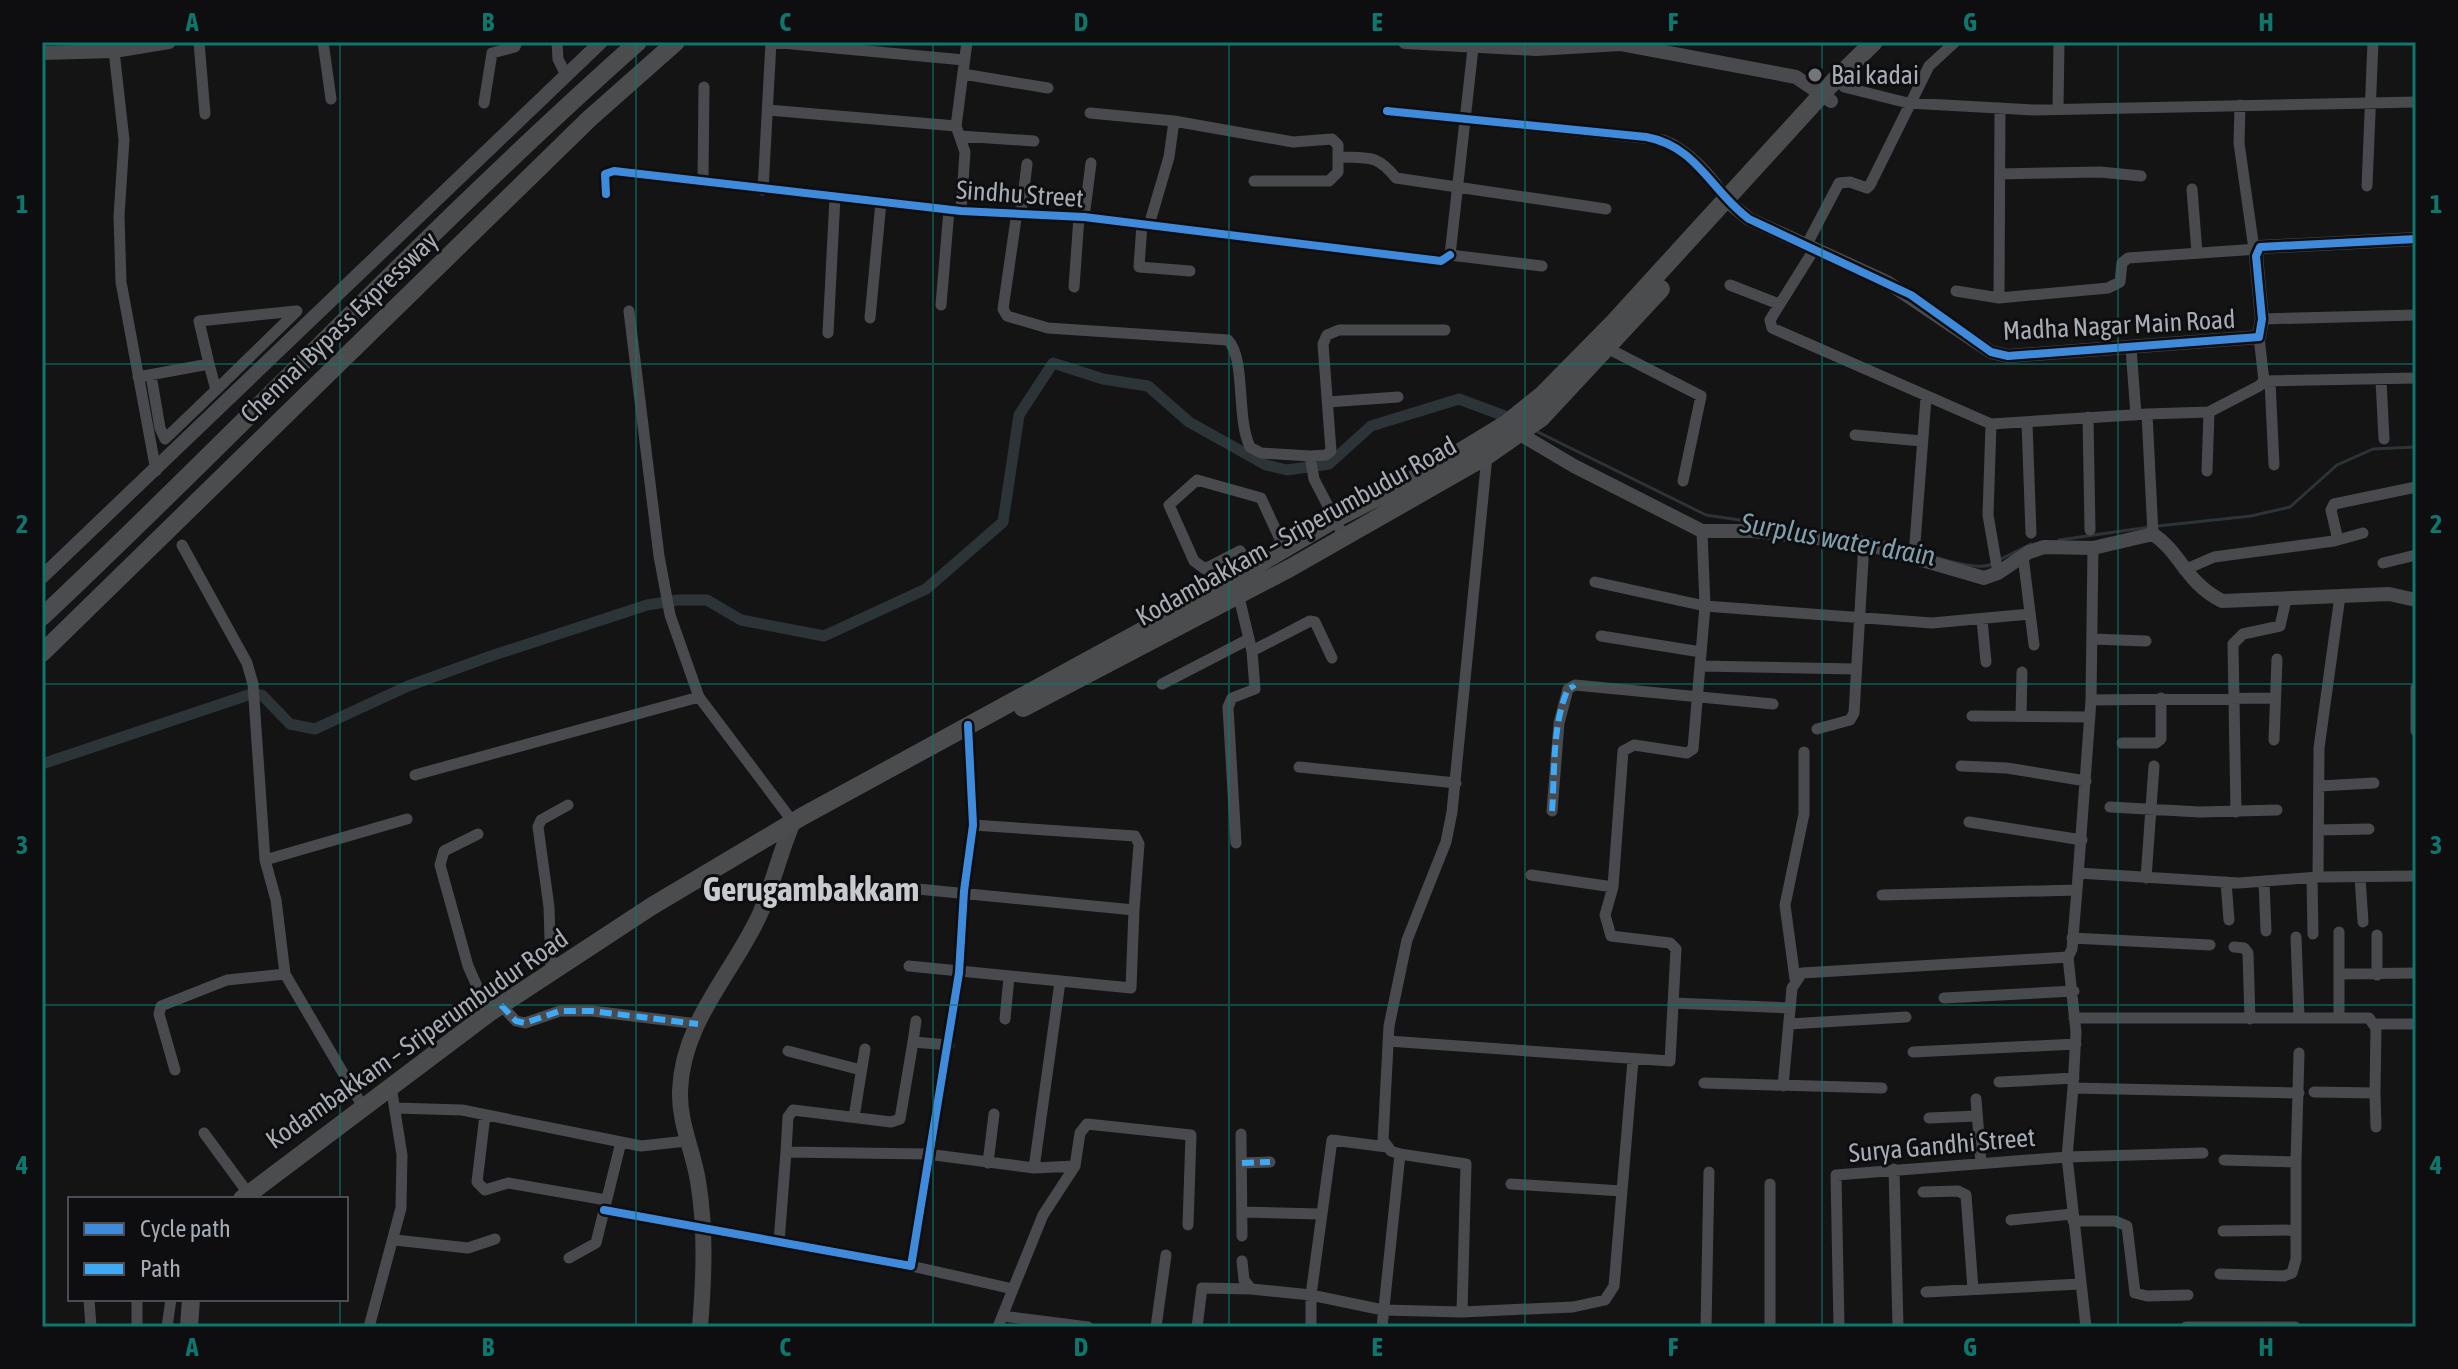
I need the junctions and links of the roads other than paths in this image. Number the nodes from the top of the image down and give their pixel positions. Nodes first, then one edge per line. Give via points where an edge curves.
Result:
1 (169, 42) edge
2 (199, 42) edge
3 (323, 42) edge
4 (517, 42) edge
5 (557, 42) edge
6 (601, 42) edge
7 (638, 42) edge
8 (676, 42) edge
9 (771, 42) edge
10 (967, 42) edge
11 (1405, 42) edge
12 (1875, 42) edge
13 (1955, 42) edge
14 (2059, 42) edge
15 (2373, 42) edge
16 (1595, 43) edge
17 (1536, 45) edge
18 (114, 46) edge
19 (60, 47) edge
20 (1473, 48) junction
21 (42, 53) edge
22 (964, 60) junction
23 (963, 74) junction
24 (566, 75) junction
25 (704, 87) dead end
26 (1048, 88) dead end
27 (1833, 90) junction
28 (331, 99) dead end
29 (2368, 101) junction
30 (2416, 102) edge
31 (484, 103) dead end
32 (1908, 103) junction
33 (2240, 105) junction
34 (2000, 108) junction
35 (2058, 109) junction
36 (768, 110) junction
37 (1387, 111) dead end
38 (1090, 113) dead end
39 (205, 114) dead end
40 (1465, 120) junction
41 (1174, 121) junction
42 (958, 131) junction
43 (1034, 141) dead end
44 (1339, 157) junction
45 (1091, 163) dead end
46 (1027, 164) dead end
47 (2000, 174) junction
48 (2141, 176) dead end
49 (703, 181) junction
50 (1254, 181) dead end
51 (2367, 186) dead end
52 (1456, 189) junction
53 (2192, 189) dead end
54 (763, 190) junction
55 (606, 194) dead end
56 (835, 197) junction
57 (881, 202) junction
58 (1730, 204) junction
59 (1606, 209) dead end
60 (955, 210) junction
61 (1019, 212) junction
62 (1082, 217) junction
63 (1145, 224) junction
64 (2416, 239) edge
65 (1811, 246) junction
66 (2256, 249) junction
67 (2197, 253) junction
68 (1450, 255) junction
69 (1542, 266) dead end
70 (1190, 271) dead end
71 (1730, 285) dead end
72 (1074, 287) dead end
73 (1956, 291) dead end
74 (1999, 298) junction
75 (1779, 304) junction
76 (941, 305) dead end
77 (629, 311) dead end
78 (2416, 315) edge
79 (870, 318) dead end
80 (2262, 319) junction
81 (1445, 330) dead end
82 (828, 333) dead end
83 (2259, 337) junction
84 (2131, 348) junction
85 (1609, 349) junction
86 (209, 364) junction
87 (144, 376) junction
88 (2416, 378) edge
89 (2381, 380) junction
90 (2267, 381) junction
91 (216, 390) junction
92 (1398, 397) dead end
93 (1926, 398) junction
94 (1328, 402) junction
95 (2209, 412) junction
96 (2142, 414) junction
97 (2088, 417) junction
98 (2027, 423) junction
99 (1991, 424) junction
100 (1512, 430) junction
101 (1855, 435) dead end
102 (2384, 439) dead end
103 (1922, 441) junction
104 (1487, 456) junction
105 (1310, 459) junction
106 (2274, 465) dead end
107 (156, 471) junction
108 (2207, 471) dead end
109 (1683, 481) dead end
110 (2416, 487) edge
111 (1340, 526) junction
112 (2152, 529) junction
113 (2090, 530) dead end
114 (1702, 531) junction
115 (2031, 533) dead end
116 (2363, 533) dead end
117 (2334, 541) junction
118 (1864, 543) junction
119 (182, 545) dead end
120 (2093, 548) junction
121 (1285, 550) junction
122 (1915, 550) junction
123 (2416, 555) edge
124 (2023, 556) junction
125 (2383, 563) dead end
126 (1996, 566) junction
127 (1253, 567) junction
128 (2184, 570) junction
129 (42, 577) edge
130 (1595, 582) dead end
131 (1236, 586) junction
132 (2340, 596) junction
133 (2286, 600) junction
134 (2416, 600) edge
135 (1705, 606) junction
136 (2030, 614) junction
137 (42, 617) edge
138 (1860, 620) junction
139 (1982, 620) junction
140 (1601, 636) dead end
141 (2092, 639) junction
142 (2146, 641) dead end
143 (1251, 645) junction
144 (2034, 645) dead end
145 (1701, 652) junction
146 (42, 653) edge
147 (1332, 658) dead end
148 (2277, 659) dead end
149 (1986, 662) dead end
150 (1700, 666) junction
151 (1854, 669) junction
152 (2022, 672) dead end
153 (1162, 684) dead end
154 (2416, 688) edge
155 (2234, 696) junction
156 (699, 697) junction
157 (2161, 698) junction
158 (2275, 698) junction
159 (1697, 699) junction
160 (2091, 700) junction
161 (1773, 704) dead end
162 (1972, 716) dead end
163 (2021, 716) junction
164 (2090, 717) junction
165 (1817, 729) dead end
166 (969, 731) junction
167 (2416, 731) edge
168 (2274, 740) dead end
169 (2122, 743) dead end
170 (1804, 752) dead end
171 (1961, 766) dead end
172 (2154, 766) dead end
173 (1299, 767) dead end
174 (415, 775) dead end
175 (2086, 781) junction
176 (1456, 783) junction
177 (2374, 783) dead end
178 (2319, 786) junction
179 (568, 805) dead end
180 (2110, 807) dead end
181 (2151, 810) junction
182 (2277, 810) dead end
183 (1552, 811) dead end
184 (2236, 812) junction
185 (407, 819) dead end
186 (1969, 822) dead end
187 (973, 825) junction
188 (2369, 829) dead end
189 (789, 830) junction
190 (2319, 830) junction
191 (478, 834) dead end
192 (2082, 840) junction
193 (1236, 843) dead end
194 (265, 860) junction
195 (2078, 873) junction
196 (1531, 875) dead end
197 (2416, 876) edge
198 (2360, 877) junction
199 (2146, 878) junction
200 (2315, 878) junction
201 (2264, 881) junction
202 (2226, 882) junction
203 (1613, 887) junction
204 (907, 888) dead end
205 (2077, 890) junction
206 (964, 891) junction
207 (1882, 895) dead end
208 (1134, 910) junction
209 (2229, 920) dead end
210 (2363, 922) dead end
211 (2266, 931) dead end
212 (2339, 932) dead end
213 (2313, 934) dead end
214 (2377, 935) dead end
215 (2296, 937) dead end
216 (2072, 938) junction
217 (2210, 945) dead end
218 (2234, 947) dead end
219 (2068, 957) junction
220 (909, 966) dead end
221 (551, 973) junction
222 (959, 973) junction
223 (2416, 973) edge
224 (285, 974) junction
225 (2339, 974) junction
226 (2377, 975) junction
227 (1009, 977) junction
228 (1795, 979) junction
229 (1060, 982) junction
230 (2074, 991) junction
231 (1944, 998) dead end
232 (1673, 1003) junction
233 (1790, 1008) junction
234 (495, 1009) junction
235 (2339, 1016) junction
236 (1906, 1017) dead end
237 (2299, 1017) junction
238 (2074, 1018) junction
239 (1005, 1019) dead end
240 (2250, 1019) junction
241 (916, 1021) dead end
242 (698, 1024) junction
243 (1789, 1024) junction
244 (2374, 1024) junction
245 (2416, 1024) edge
246 (1388, 1041) junction
247 (913, 1042) junction
248 (2076, 1044) junction
249 (949, 1045) junction
250 (865, 1049) dead end
251 (788, 1051) dead end
252 (1913, 1052) dead end
253 (2299, 1053) dead end
254 (1633, 1060) junction
255 (175, 1070) dead end
256 (861, 1070) junction
257 (1999, 1082) dead end
258 (1704, 1083) dead end
259 (2074, 1083) junction
260 (391, 1086) junction
261 (1783, 1086) junction
262 (1882, 1088) dead end
263 (2314, 1092) dead end
264 (2299, 1093) junction
265 (2375, 1093) junction
266 (1976, 1099) dead end
267 (363, 1107) junction
268 (395, 1108) junction
269 (994, 1114) dead end
270 (485, 1115) junction
271 (1977, 1116) junction
272 (854, 1117) junction
273 (1929, 1118) dead end
274 (2376, 1127) dead end
275 (204, 1133) dead end
276 (1241, 1134) dead end
277 (687, 1141) junction
278 (621, 1142) junction
279 (1387, 1147) junction
280 (786, 1152) junction
281 (2203, 1153) dead end
282 (927, 1154) junction
283 (1400, 1154) junction
284 (2067, 1157) junction
285 (2224, 1160) dead end
286 (1270, 1162) dead end
287 (2296, 1162) junction
288 (988, 1163) junction
289 (1242, 1163) junction
290 (1981, 1163) junction
291 (1075, 1166) junction
292 (1034, 1168) junction
293 (1894, 1169) junction
294 (1709, 1172) dead end
295 (1511, 1184) dead end
296 (1770, 1184) dead end
297 (1622, 1191) junction
298 (1923, 1192) dead end
299 (245, 1196) edge
300 (605, 1205) junction
301 (1243, 1212) junction
302 (1320, 1214) junction
303 (2073, 1217) junction
304 (2011, 1220) dead end
305 (1188, 1225) dead end
306 (703, 1228) junction
307 (2296, 1230) junction
308 (2223, 1231) dead end
309 (1242, 1236) dead end
310 (495, 1239) dead end
311 (395, 1240) junction
312 (779, 1242) junction
313 (1166, 1255) dead end
314 (569, 1258) dead end
315 (1242, 1261) dead end
316 (911, 1266) junction
317 (2220, 1274) dead end
318 (2080, 1284) junction
319 (1013, 1289) junction
320 (1251, 1289) junction
321 (1973, 1289) junction
322 (1926, 1292) dead end
323 (1311, 1295) junction
324 (2188, 1295) dead end
325 (89, 1301) edge
326 (137, 1301) edge
327 (171, 1301) edge
328 (191, 1301) edge
329 (1383, 1310) junction
330 (1462, 1312) junction
331 (1000, 1321) edge
332 (1062, 1325) edge
333 (91, 1327) edge
334 (137, 1327) edge
335 (167, 1327) edge
336 (179, 1327) edge
337 (189, 1327) edge
338 (369, 1327) edge
339 (700, 1327) edge
340 (1088, 1327) edge
341 (1156, 1327) edge
342 (1197, 1327) edge
343 (1311, 1327) edge
344 (1382, 1327) edge
345 (1706, 1327) edge
346 (1770, 1327) edge
347 (1839, 1327) edge
348 (1898, 1327) edge
349 (2086, 1327) edge
350 (2186, 1327) edge
351 (2295, 1327) edge

1 - 18 street
2 - 39 street
3 - 28 street
4 - 31 street via 492,53
5 - 24 street
6 - 24 street
7 - 137 main road, Chennai Bypass Expressway via 563,108
8 - 146 main road, Chennai Bypass Expressway via 589,119
9 - 22 street
9 - 36 street
10 - 22 street
11 - 20 street
12 - 27 main road, Kodambakkam – Sriperumbudur Road
13 - 32 street via 1929,66
14 - 35 street
15 - 29 street
16 - 17 street
16 - 27 street via 1796,77
17 - 20 street
18 - 19 street
18 - 87 street via 124,140 119,258
19 - 21 street
20 - 40 street
22 - 23 street
23 - 26 street
23 - 42 street
24 - 107 street
25 - 49 street
27 - 32 street
27 - 58 main road, Kodambakkam – Sriperumbudur Road
29 - 30 street
29 - 33 street
29 - 51 street
32 - 34 street
32 - 65 street via 1870,185 1839,183
33 - 35 street
33 - 66 street via 2240,156
34 - 35 street
34 - 47 street
36 - 42 street
36 - 54 street
37 - 40 street
38 - 41 street
40 - 52 street
40 - 58 street via 1663,140 1675,144
41 - 44 street via 1293,142 1332,139
41 - 63 street via 1169,157
42 - 43 street
42 - 60 street via 965,152
44 - 50 street via 1338,172 1329,181
44 - 52 street via 1376,158 1396,178
45 - 62 street
46 - 61 street
47 - 48 street
47 - 74 street
49 - 54 street, Sindhu Street
49 - 55 street, Sindhu Street via 609,172 604,178
52 - 59 street
52 - 68 street
53 - 67 street
54 - 56 street, Sindhu Street
56 - 57 street, Sindhu Street
56 - 82 street
57 - 60 street, Sindhu Street
57 - 79 street
58 - 65 street, Madha Nagar Main Road via 1749,219
58 - 85 main road, Kodambakkam – Sriperumbudur Road
58 - 100 main road, Kodambakkam – Sriperumbudur Road
60 - 61 street, Sindhu Street
60 - 76 street
61 - 62 street, Sindhu Street
61 - 105 street via 1003,309 1007,316 1048,328 1228,340 1235,351 1241,417 1250,447
62 - 63 street, Sindhu Street
62 - 72 street
63 - 68 street, Sindhu Street via 1441,261
63 - 70 street via 1141,269
64 - 66 street
65 - 75 street
65 - 84 street, Madha Nagar Main Road via 1911,295 1991,352 2008,356
66 - 67 street
66 - 80 street, Madha Nagar Main Road
67 - 74 street via 2123,260 2120,282 2108,288
68 - 69 street, Sindhu Street
71 - 75 street
73 - 74 street
75 - 93 street via 1770,320 1775,331
77 - 156 street via 664,594
78 - 80 street
80 - 83 street, Madha Nagar Main Road
81 - 94 street via 1331,332 1323,344
83 - 84 street, Madha Nagar Main Road
83 - 90 street
84 - 96 street
85 - 100 main road, Kodambakkam – Sriperumbudur Road via 1541,418
85 - 109 street via 1701,396
86 - 87 street
86 - 91 street
86 - 91 street via 199,321 297,311
87 - 91 street via 165,439
87 - 107 street
88 - 89 street
89 - 90 street
89 - 102 street
90 - 95 street
90 - 106 street
92 - 94 street
93 - 99 street
93 - 103 street
94 - 105 street via 1331,451
95 - 96 street
95 - 108 street
96 - 97 street
96 - 112 street
97 - 98 street
97 - 113 street
98 - 99 street
98 - 115 street
99 - 126 street via 1988,515
100 - 104 main road, Kodambakkam – Sriperumbudur Road
100 - 111 main road, Kodambakkam – Sriperumbudur Road via 1427,472
100 - 114 street
101 - 103 street
103 - 122 street
104 - 111 main road, Kodambakkam – Sriperumbudur Road
104 - 176 street
105 - 111 street via 1314,479
107 - 129 street
110 - 117 street via 2334,504
111 - 121 main road, Kodambakkam – Sriperumbudur Road
111 - 131 main road, Kodambakkam – Sriperumbudur Road via 1290,568
112 - 120 street
112 - 128 street
114 - 118 street
114 - 135 street
116 - 117 street
117 - 128 street via 2214,557
118 - 122 street
118 - 138 street
119 - 194 street via 247,663 253,684
120 - 124 street via 2044,547
120 - 141 street
121 - 127 main road, Kodambakkam – Sriperumbudur Road
121 - 127 street via 1261,498 1197,480 1169,505 1200,567 1214,566 1240,551
122 - 126 street via 1970,576
123 - 125 street
124 - 126 street
124 - 136 street
127 - 131 main road, Kodambakkam – Sriperumbudur Road
128 - 133 street via 2201,590 2222,601
130 - 135 street
131 - 143 street
131 - 166 main road, Kodambakkam – Sriperumbudur Road
132 - 133 street
132 - 134 street via 2389,594
132 - 178 street via 2325,693
133 - 155 street via 2280,626 2235,639
135 - 138 street
135 - 145 street
136 - 139 street
136 - 144 street
138 - 139 street
138 - 151 street
139 - 149 street
140 - 145 street
141 - 142 street
141 - 160 street
143 - 147 street via 1312,621
143 - 153 street
143 - 193 street via 1255,689 1232,698 1228,707
145 - 150 street
148 - 158 street
150 - 151 street
150 - 159 street
151 - 165 street via 1852,717
152 - 163 street
154 - 167 street
155 - 157 street
155 - 158 street
155 - 184 street
156 - 174 street
156 - 189 street
157 - 160 street
157 - 169 street via 2161,739
158 - 168 street
159 - 161 street
159 - 183 street via 1575,685 1568,689 1559,723
159 - 203 street via 1691,752 1634,745 1623,751
160 - 164 street
162 - 163 street
163 - 164 street
164 - 175 street
166 - 187 street
166 - 189 main road, Kodambakkam – Sriperumbudur Road
170 - 228 street via 1804,814 1785,905
171 - 175 street
172 - 181 street
173 - 176 street
175 - 192 street
176 - 246 street via 1446,842 1411,924
177 - 178 street
178 - 190 street
179 - 221 street via 538,827
180 - 181 street
181 - 184 street
181 - 199 street
182 - 184 street
185 - 194 street
186 - 192 street
187 - 206 street
187 - 208 street via 1135,836 1139,844
188 - 190 street
189 - 221 main road, Kodambakkam – Sriperumbudur Road via 660,914 625,927
189 - 242 main road via 759,915
190 - 200 street
191 - 234 street via 444,851 440,865 468,966
192 - 195 street
194 - 224 street
195 - 199 street
195 - 205 street
196 - 203 street
197 - 198 street
198 - 200 street
198 - 210 street
199 - 202 street
200 - 201 street
200 - 213 street
201 - 202 street
201 - 211 street
202 - 209 street
203 - 232 street via 1605,915 1611,936 1674,945
204 - 206 street
205 - 207 street
205 - 216 street
206 - 208 street
206 - 222 street
208 - 229 street via 1131,988
212 - 225 street
214 - 226 street
215 - 237 street
216 - 217 street
216 - 219 street
218 - 240 street via 2248,953
219 - 228 street via 1811,971
219 - 230 street
220 - 222 street
221 - 234 main road, Kodambakkam – Sriperumbudur Road
222 - 227 street
222 - 249 street
223 - 226 street
224 - 255 street via 227,980 161,1006
224 - 267 street
225 - 226 street
225 - 235 street
227 - 229 street
227 - 239 street
228 - 233 street
229 - 292 street
230 - 231 street
230 - 238 street
232 - 233 street
232 - 254 street via 1670,1061
233 - 243 street
234 - 242 street via 525,1023 560,1011 592,1011
234 - 260 main road, Kodambakkam – Sriperumbudur Road
235 - 237 street
235 - 244 street via 2369,1018
236 - 243 street
237 - 240 street
238 - 240 street
238 - 248 street
241 - 247 street
242 - 277 main road via 680,1090
243 - 261 street
244 - 245 street
244 - 265 street
246 - 254 street
246 - 279 street via 1383,1140
247 - 249 street
247 - 272 street via 900,1119
248 - 252 street
248 - 259 street
249 - 282 street
250 - 256 street
251 - 256 street
253 - 264 street
254 - 297 street
256 - 272 street
257 - 259 street
258 - 261 street
259 - 264 street
259 - 284 street
260 - 267 main road, Kodambakkam – Sriperumbudur Road
260 - 268 street
261 - 262 street
263 - 265 street
264 - 287 street
265 - 274 street
266 - 271 street
267 - 299 main road, Kodambakkam – Sriperumbudur Road
268 - 270 street
268 - 311 street via 403,1171
269 - 288 street
270 - 278 street
270 - 300 street via 477,1182 485,1190 508,1183
271 - 273 street
271 - 290 street
272 - 280 street via 789,1112
275 - 299 street
276 - 289 street
277 - 278 street via 641,1146
277 - 306 main road
278 - 300 street
279 - 283 street
279 - 302 street via 1332,1140
280 - 282 street
280 - 312 street
281 - 284 street, Surya Gandhi Street
282 - 288 street
282 - 316 street
283 - 329 street
283 - 330 street via 1466,1164
284 - 290 street, Surya Gandhi Street
284 - 303 street
285 - 287 street
286 - 289 street
287 - 307 street
288 - 292 street
289 - 301 street
290 - 293 street, Surya Gandhi Street
291 - 292 street
291 - 305 street via 1080,1133 1087,1124 1186,1132 1193,1144
291 - 319 street via 1043,1215
293 - 347 street, Surya Gandhi Street via 1836,1175
293 - 348 street
294 - 345 street
295 - 297 street
296 - 346 street
297 - 330 street via 1614,1286 1605,1300 1573,1307
298 - 321 street via 1966,1195
300 - 306 street
300 - 314 street via 596,1243
301 - 302 street
301 - 309 street
302 - 323 street
303 - 304 street
303 - 318 street
303 - 324 street via 2127,1226 2135,1293
306 - 312 street
306 - 339 main road
307 - 308 street
307 - 317 street via 2292,1273
310 - 311 street via 468,1248
311 - 338 street
312 - 316 street
313 - 341 street
315 - 320 street
316 - 319 street
318 - 321 street
318 - 349 street
319 - 331 street
320 - 323 street
320 - 342 street via 1202,1288
321 - 322 street
323 - 329 street
323 - 343 street
325 - 333 street
326 - 334 street
327 - 335 street
328 - 336 main road
328 - 337 main road
329 - 330 street
329 - 344 street
331 - 332 street
332 - 340 street
350 - 351 street

